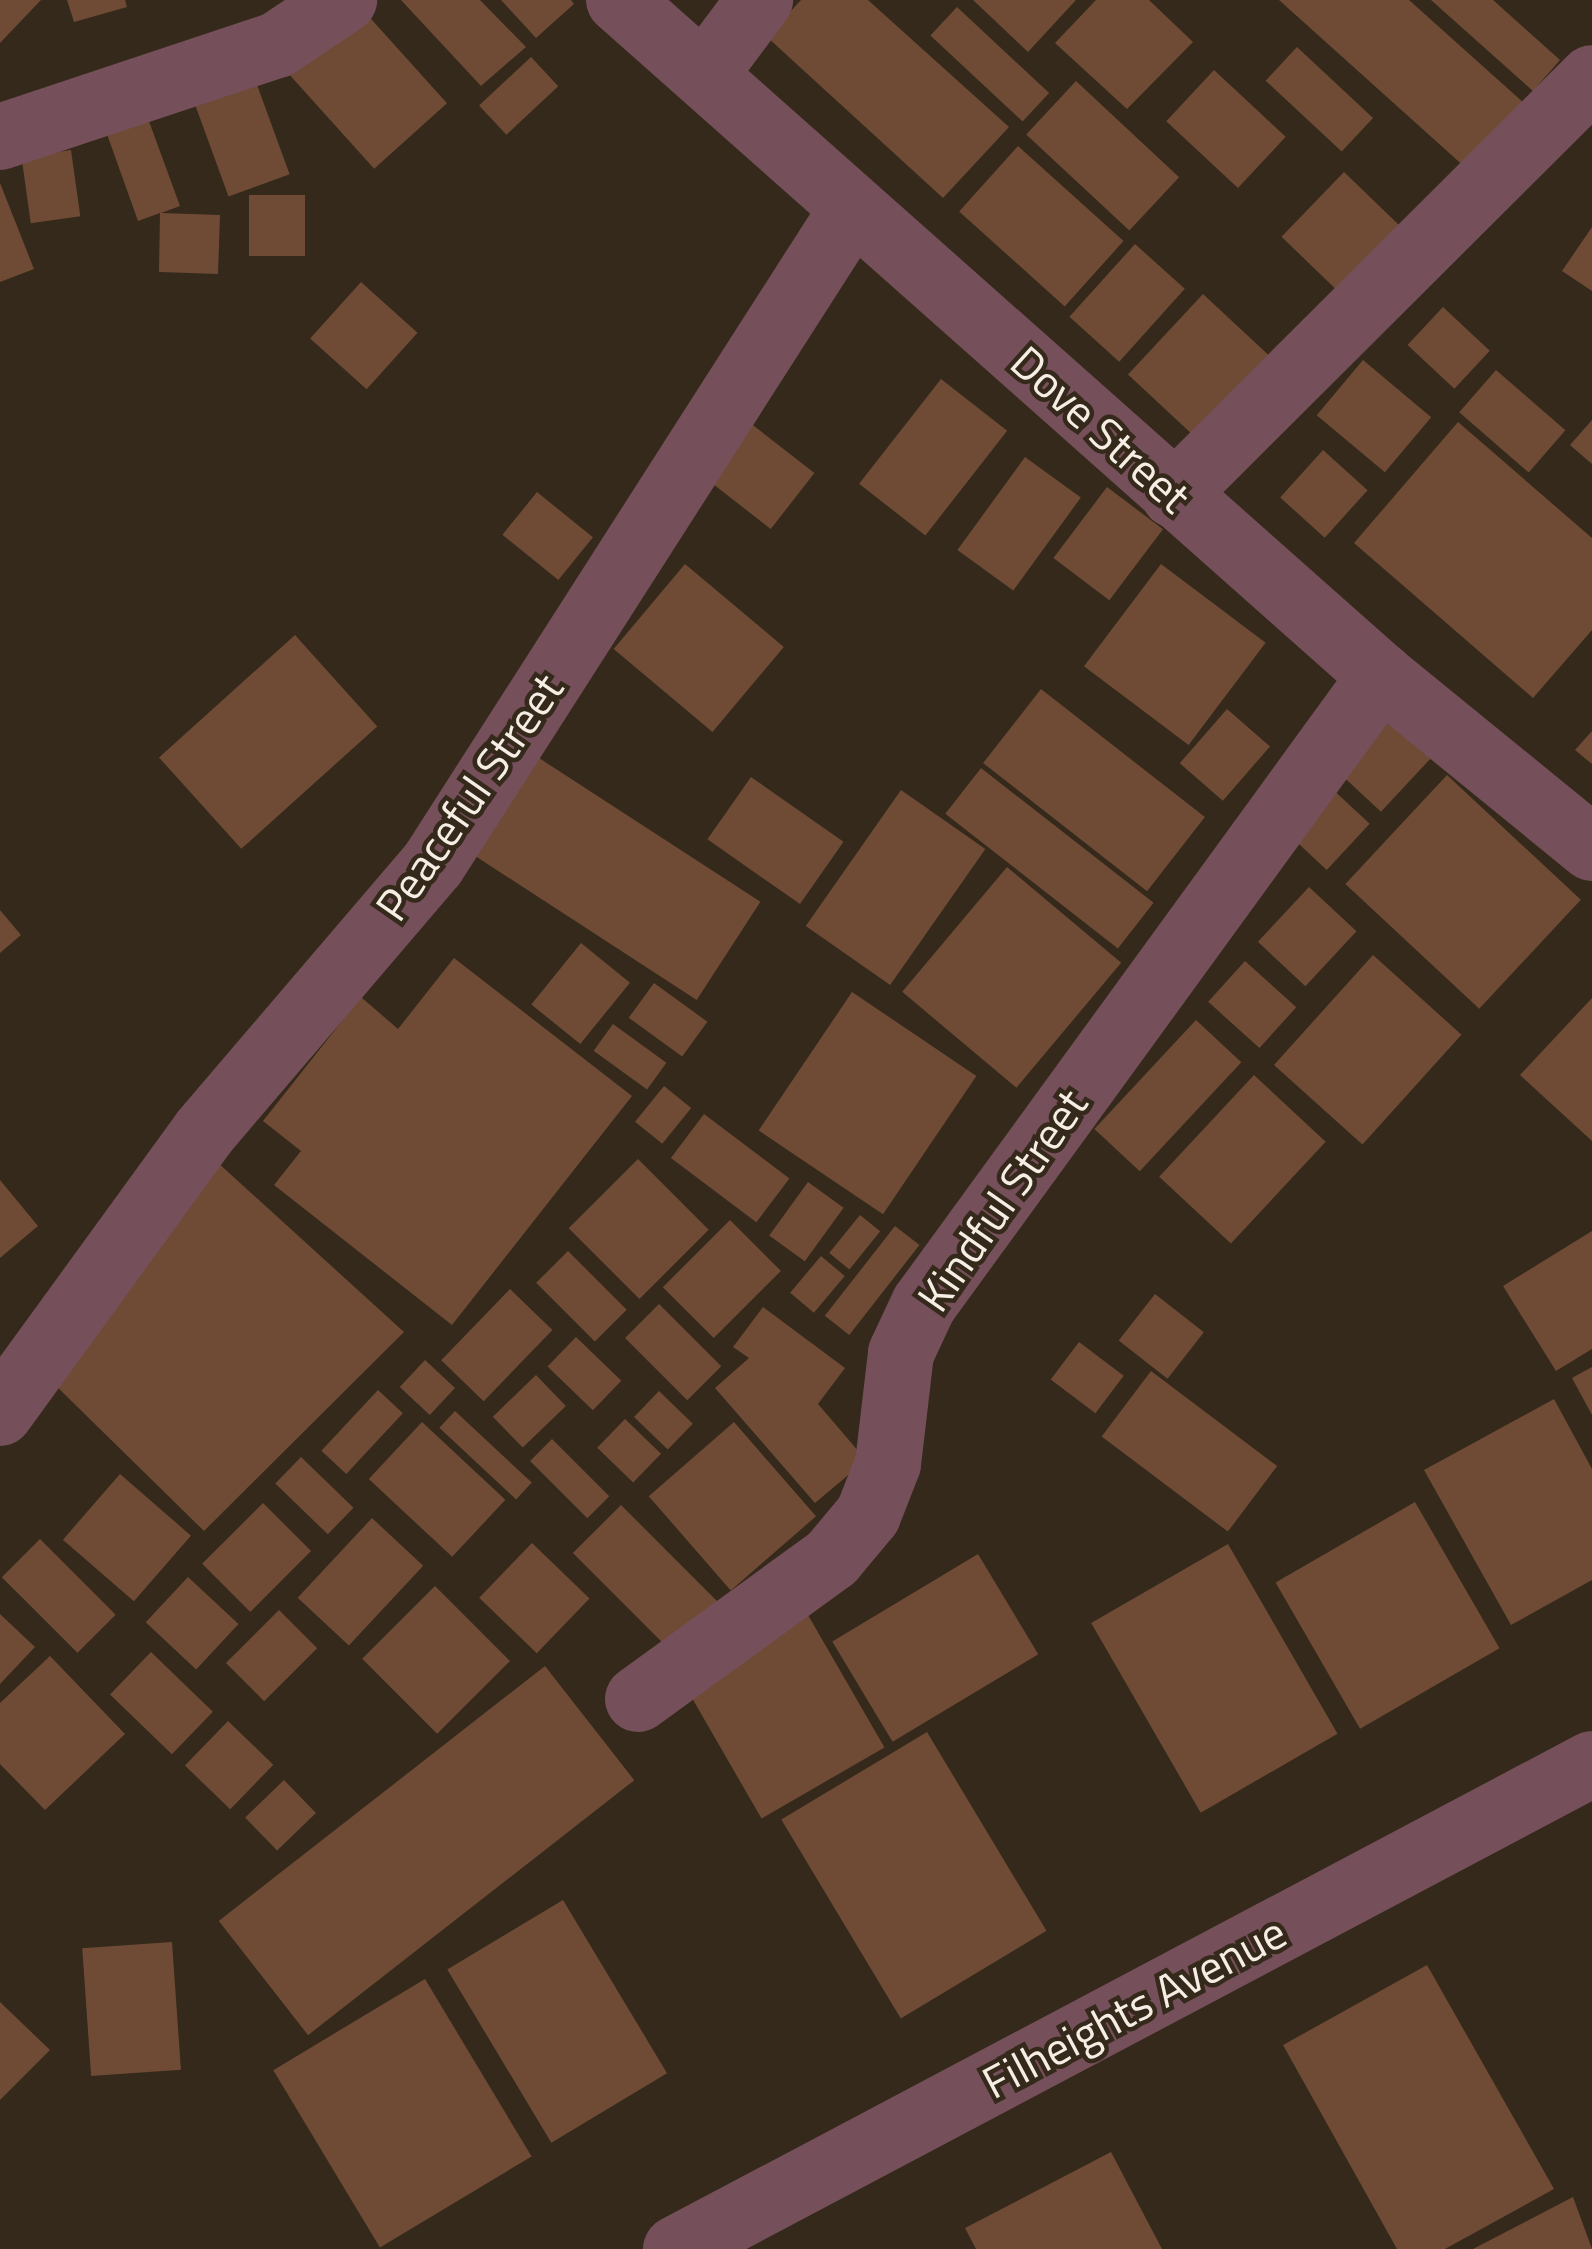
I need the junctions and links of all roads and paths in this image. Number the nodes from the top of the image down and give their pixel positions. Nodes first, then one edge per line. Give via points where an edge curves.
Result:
1 (344, 0) edge
2 (619, 0) edge
3 (760, 0) edge
4 (707, 71) junction
5 (1592, 78) edge
6 (0, 136) edge
7 (853, 208) junction
8 (1174, 495) junction
9 (1381, 676) junction
10 (1592, 848) edge
11 (0, 1413) edge
12 (638, 1699) dead end
13 (1592, 1764) edge
14 (676, 2249) edge

1 - 6 street via 278,45
2 - 4 street, Dove Street
3 - 4 street
4 - 7 street, Dove Street
5 - 8 street
7 - 8 street, Dove Street
7 - 11 street, Peaceful Street via 433,864 204,1132
8 - 9 street, Dove Street
9 - 10 street, Dove Street
9 - 12 street, Kindful Street via 924,1304 901,1353 889,1464 868,1515 832,1558
13 - 14 street, Filheights Avenue

